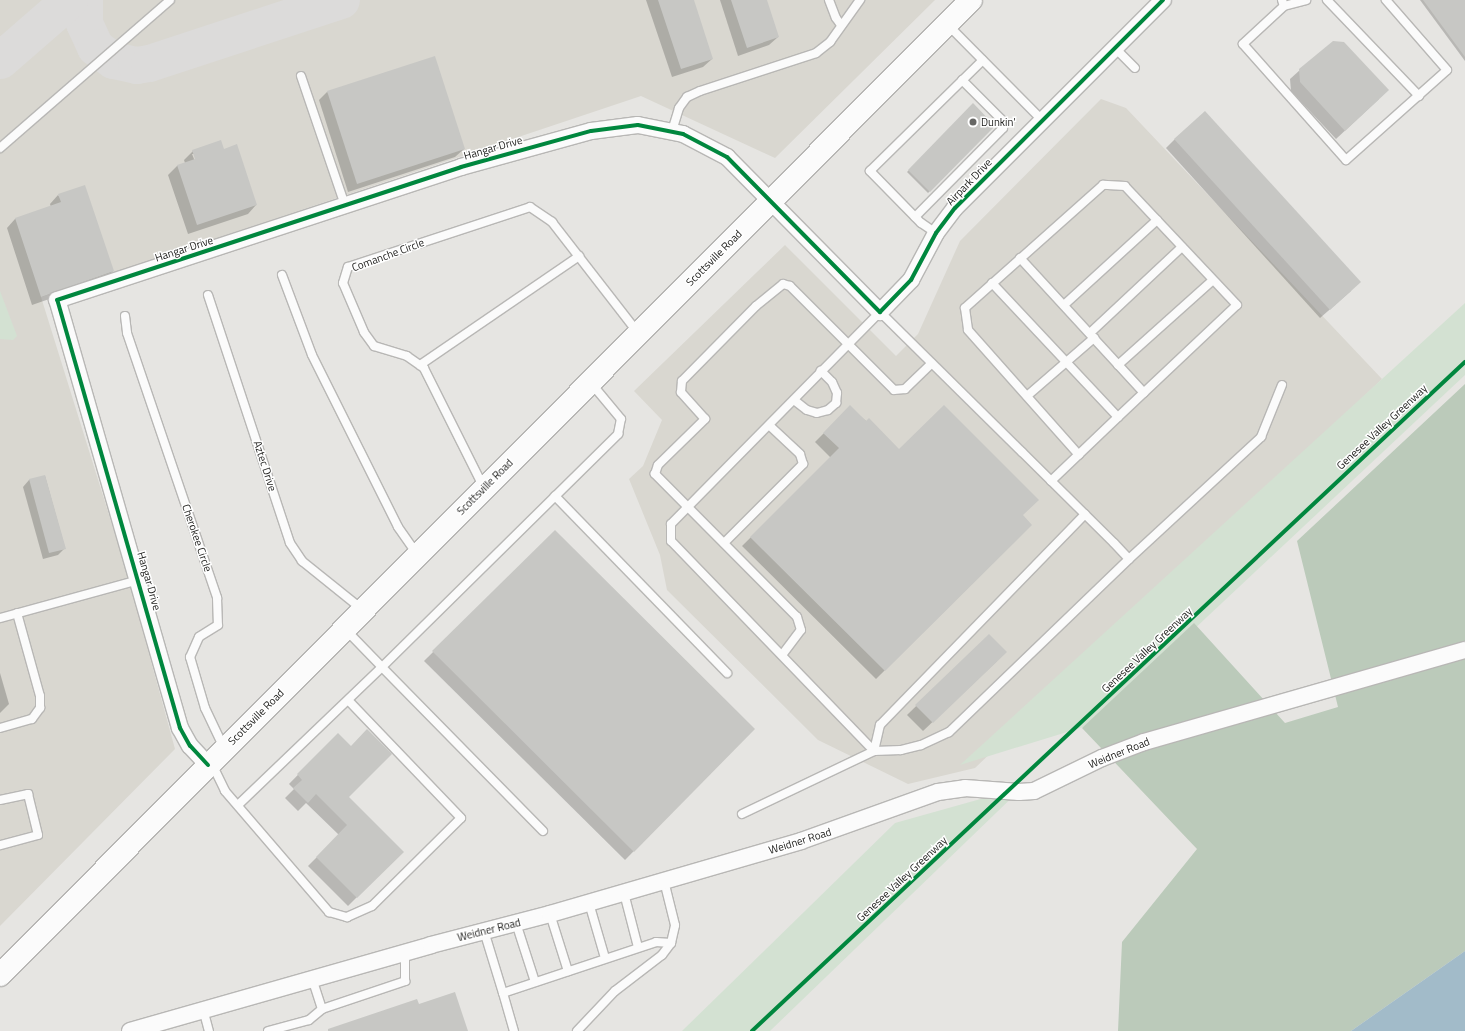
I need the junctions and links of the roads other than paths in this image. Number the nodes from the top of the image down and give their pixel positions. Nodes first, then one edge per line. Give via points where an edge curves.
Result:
1 (170, 0) edge
2 (829, 0) edge
3 (860, 0) edge
4 (971, 0) edge
5 (1163, 0) edge
6 (1306, 0) edge
7 (1327, 0) edge
8 (1386, 0) edge
9 (1283, 3) edge
10 (947, 24) junction
11 (841, 25) junction
12 (1115, 48) junction
13 (983, 60) junction
14 (1135, 68) dead end
15 (301, 76) dead end
16 (962, 80) junction
17 (1419, 96) junction
18 (1043, 121) junction
19 (672, 131) junction
20 (0, 148) edge
21 (772, 200) junction
22 (345, 205) junction
23 (915, 217) junction
24 (1157, 220) junction
25 (936, 233) junction
26 (1182, 246) junction
27 (578, 256) junction
28 (1020, 258) junction
29 (282, 275) dead end
30 (1213, 280) junction
31 (992, 283) junction
32 (208, 295) dead end
33 (1064, 305) junction
34 (880, 312) junction
35 (125, 316) dead end
36 (639, 334) junction
37 (1092, 336) junction
38 (850, 343) junction
39 (1066, 362) junction
40 (932, 363) junction
41 (420, 365) junction
42 (1118, 365) junction
43 (821, 371) junction
44 (590, 382) junction
45 (1282, 385) dead end
46 (1144, 393) junction
47 (1027, 396) junction
48 (794, 400) junction
49 (1118, 417) junction
50 (769, 425) junction
51 (1079, 455) junction
52 (1051, 481) junction
53 (484, 488) junction
54 (555, 496) junction
55 (687, 508) junction
56 (1085, 514) junction
57 (724, 543) junction
58 (418, 555) junction
59 (1130, 559) junction
60 (139, 580) junction
61 (363, 610) junction
62 (17, 613) junction
63 (0, 618) edge
64 (344, 628) junction
65 (1465, 650) edge
66 (782, 655) junction
67 (382, 667) junction
68 (727, 673) dead end
69 (348, 700) junction
70 (0, 728) edge
71 (874, 751) junction
72 (214, 758) junction
73 (0, 800) edge
74 (238, 805) junction
75 (742, 814) dead end
76 (543, 831) dead end
77 (0, 845) edge
78 (664, 881) junction
79 (624, 893) junction
80 (589, 903) junction
81 (550, 914) junction
82 (516, 923) junction
83 (484, 931) junction
84 (671, 943) junction
85 (638, 947) junction
86 (405, 952) junction
87 (605, 958) junction
88 (568, 971) junction
89 (0, 975) edge
90 (312, 978) junction
91 (535, 982) junction
92 (503, 993) junction
93 (203, 1009) junction
94 (322, 1010) junction
95 (130, 1031) edge
96 (209, 1031) edge
97 (268, 1031) edge
98 (514, 1031) edge
99 (577, 1031) edge

1 - 20 lane
2 - 11 lane
3 - 11 lane
4 - 10 main road, Scottsville Road
5 - 12 street, Airpark Drive
6 - 9 lane
7 - 17 lane
8 - 17 lane via 1447,70
9 - 17 lane via 1243,44 1346,160
10 - 13 lane
10 - 21 main road, Scottsville Road
11 - 19 lane via 830,42 816,53 692,94 679,108
12 - 14 lane
12 - 18 street, Airpark Drive
13 - 16 lane
13 - 18 lane
15 - 22 lane
16 - 23 lane via 1001,119 1003,128
16 - 23 lane via 870,171
18 - 25 street, Airpark Drive via 962,200
19 - 21 street, Hangar Drive via 705,144 727,157
19 - 22 street, Hangar Drive via 627,125 591,131 461,167
21 - 34 street
21 - 36 main road, Scottsville Road
22 - 60 street, Hangar Drive via 57,300
23 - 25 lane
24 - 26 lane
24 - 28 lane via 1125,186 1103,185
24 - 33 lane
25 - 34 street, Airpark Drive via 915,274
26 - 30 lane
26 - 37 lane
27 - 36 lane, Comanche Circle
27 - 41 lane
27 - 41 lane, Comanche Circle via 552,222 530,207 348,267 343,283 364,332 374,346 407,356
28 - 31 lane
28 - 33 lane
29 - 58 lane via 312,355 398,527
30 - 42 lane
30 - 46 lane via 1237,305
31 - 39 lane
31 - 47 lane via 965,308 968,330
32 - 61 lane, Aztec Drive via 290,543 302,560
33 - 37 lane
34 - 38 lane
34 - 40 lane
35 - 72 lane, Cherokee Circle via 127,333 217,598 218,625 199,637 190,657 205,708
36 - 44 main road, Scottsville Road
37 - 39 lane
37 - 42 lane
38 - 40 lane via 898,392 905,389
38 - 43 lane
38 - 55 lane via 790,286 783,284 756,306 682,382 681,392 705,419 658,466 655,474
39 - 47 lane
39 - 49 lane
40 - 52 lane
41 - 53 lane, Comanche Circle via 424,368
42 - 46 lane
43 - 48 lane
43 - 48 lane via 832,382 837,393 836,403 828,410 817,412 807,410
44 - 53 main road, Scottsville Road
44 - 54 lane via 621,419 618,434
45 - 59 lane via 1261,437
46 - 49 lane
47 - 51 lane
48 - 50 lane
49 - 51 lane
50 - 55 lane
50 - 57 lane via 800,454 803,464
51 - 52 lane
52 - 56 lane
53 - 58 main road, Scottsville Road
54 - 67 lane
54 - 68 lane
55 - 57 lane
55 - 66 lane via 671,524 671,541
56 - 59 lane
56 - 71 lane via 880,725
57 - 66 lane via 801,624 799,634
58 - 61 main road, Scottsville Road
59 - 71 lane via 949,732 914,747
60 - 62 lane
60 - 72 street, Hangar Drive via 180,728 190,746
61 - 64 main road, Scottsville Road
62 - 63 lane
62 - 70 lane via 40,696 40,708 32,719
64 - 67 lane
64 - 72 main road, Scottsville Road
65 - 78 street, Weidner Road via 1144,742 1093,762 1034,791 965,788 938,792 814,837
66 - 71 lane
67 - 69 lane
67 - 76 lane
69 - 74 lane
69 - 74 lane via 461,818 372,906 347,917 329,912
71 - 75 lane
72 - 74 lane via 225,791
72 - 89 main road, Scottsville Road
73 - 77 lane via 28,794 38,835
78 - 79 street, Weidner Road
78 - 84 lane via 675,925
79 - 80 street, Weidner Road
79 - 85 lane
80 - 81 street, Weidner Road
80 - 87 lane
81 - 82 street, Weidner Road
81 - 88 lane
82 - 83 street, Weidner Road
82 - 91 lane
83 - 86 street, Weidner Road
83 - 92 lane
84 - 85 lane via 656,942
84 - 99 lane via 662,955 615,992
85 - 87 lane
86 - 90 street, Weidner Road
86 - 94 lane via 405,981
87 - 88 lane
88 - 91 lane
90 - 93 street, Weidner Road
90 - 94 lane
91 - 92 lane
92 - 98 lane
93 - 95 street, Weidner Road
93 - 96 lane
94 - 97 lane via 309,1020

